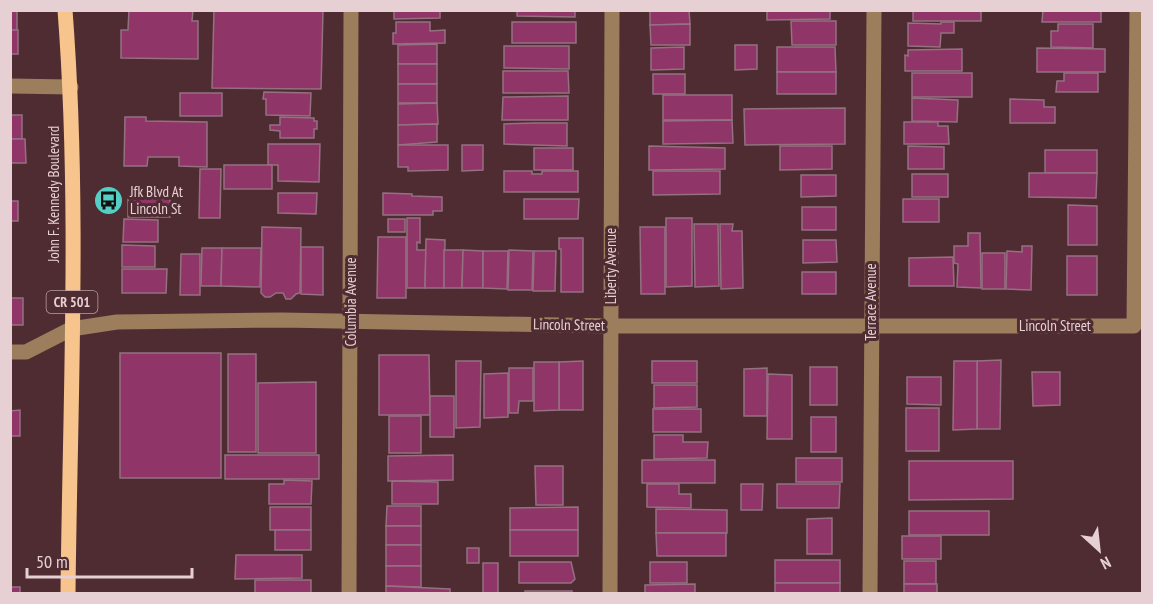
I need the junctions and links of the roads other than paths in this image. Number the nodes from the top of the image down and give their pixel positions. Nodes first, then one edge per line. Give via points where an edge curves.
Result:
1 (65, 10) edge
2 (351, 10) edge
3 (612, 10) edge
4 (874, 10) edge
5 (1137, 10) edge
6 (10, 86) edge
7 (71, 87) junction
8 (351, 322) junction
9 (611, 326) junction
10 (871, 326) junction
11 (72, 329) junction
12 (10, 352) edge
13 (68, 594) edge
14 (349, 594) edge
15 (610, 594) edge
16 (870, 594) edge

1 - 7 main road, John F. Kennedy Boulevard / CR 501
2 - 8 street, Columbia Avenue
3 - 9 street, Liberty Avenue
4 - 10 street, Terrace Avenue
5 - 10 street, Lincoln Street via 1134,326
6 - 7 street
7 - 11 main road, John F. Kennedy Boulevard / CR 501
8 - 9 street, Lincoln Street
8 - 11 street, Lincoln Street via 117,322
8 - 14 street, Columbia Avenue
9 - 10 street, Lincoln Street
9 - 15 street, Liberty Avenue
10 - 16 street, Terrace Avenue
11 - 12 street, Lincoln Street via 26,352
11 - 13 main road, John F. Kennedy Boulevard / CR 501

